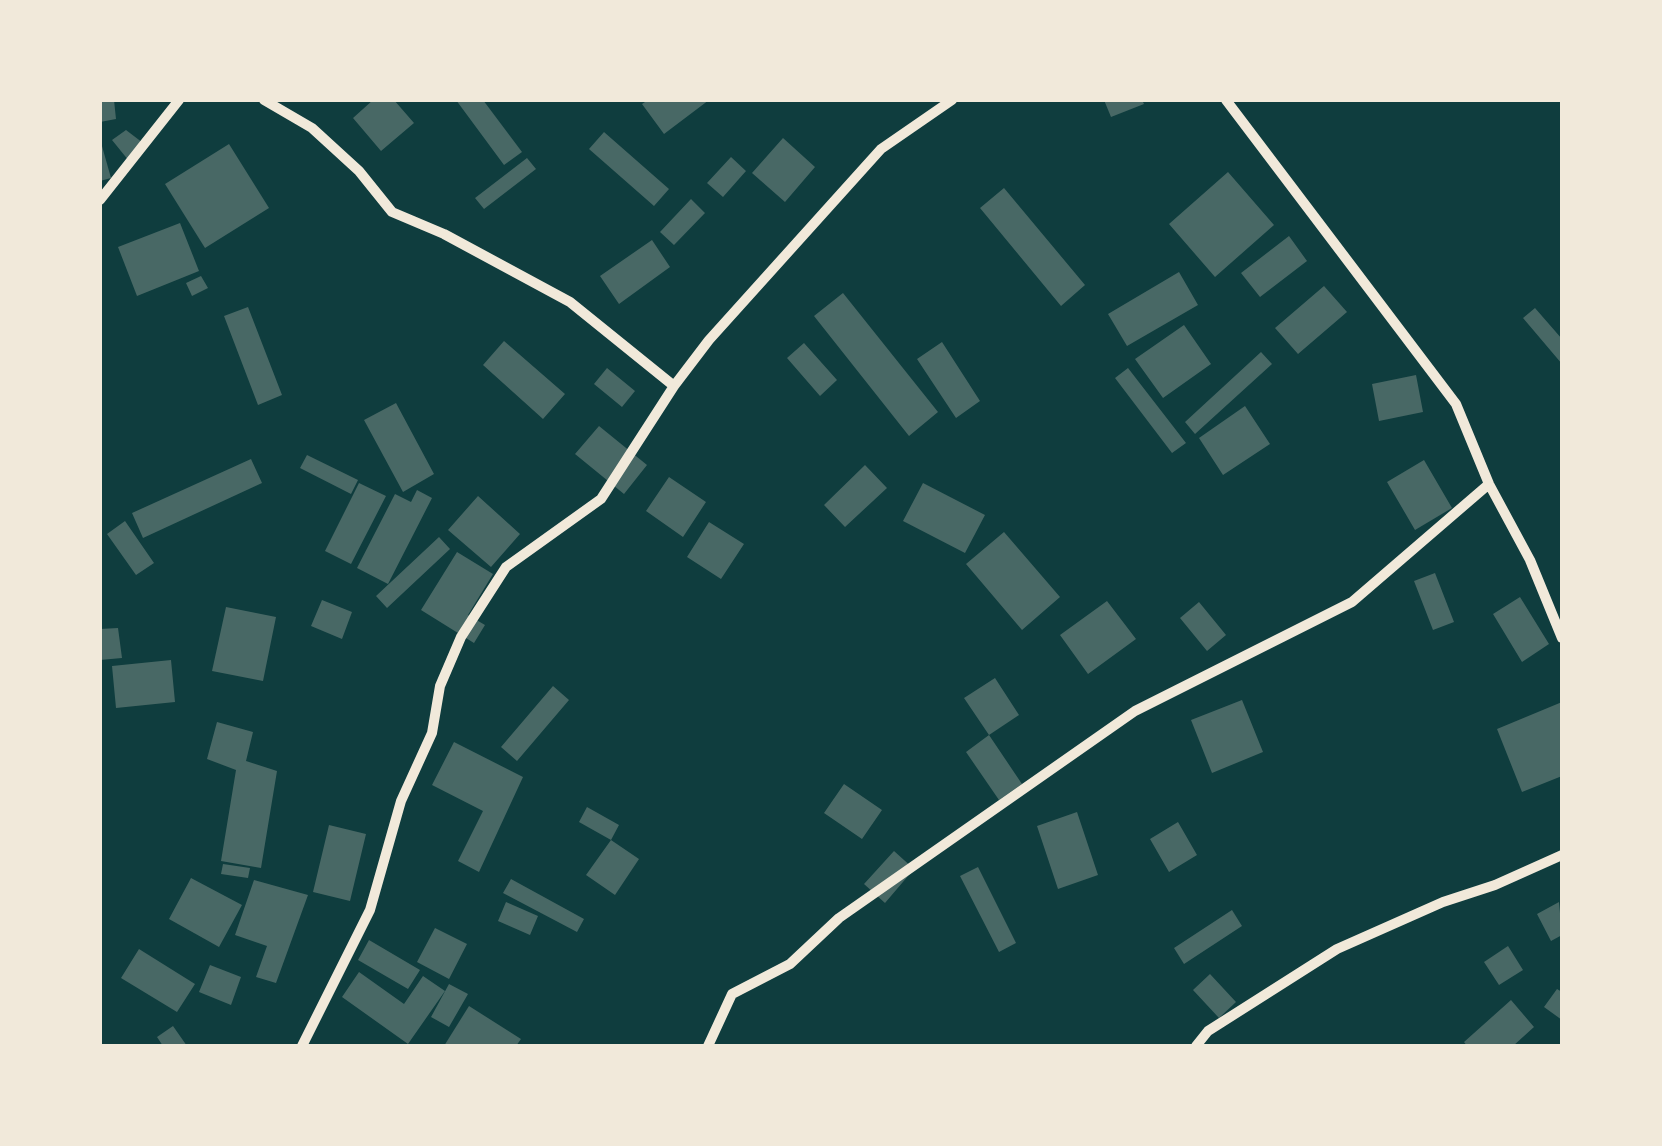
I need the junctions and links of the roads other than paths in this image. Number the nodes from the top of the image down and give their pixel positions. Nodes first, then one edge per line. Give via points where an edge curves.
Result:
1 (179, 100) edge
2 (264, 100) edge
3 (952, 100) edge
4 (1226, 100) edge
5 (100, 200) edge
6 (674, 386) junction
7 (1489, 484) junction
8 (1562, 638) edge
9 (1562, 855) edge
10 (302, 1046) edge
11 (708, 1046) edge
12 (1196, 1046) edge

1 - 5 street
2 - 6 street via 312,128 392,212 570,302
3 - 6 street via 881,149
4 - 7 street via 1456,404
6 - 10 street via 601,499 506,567 461,637 370,910
7 - 8 street
7 - 11 street via 1352,602 1135,711 854,907 790,964 732,994
9 - 12 street via 1337,949 1208,1031

